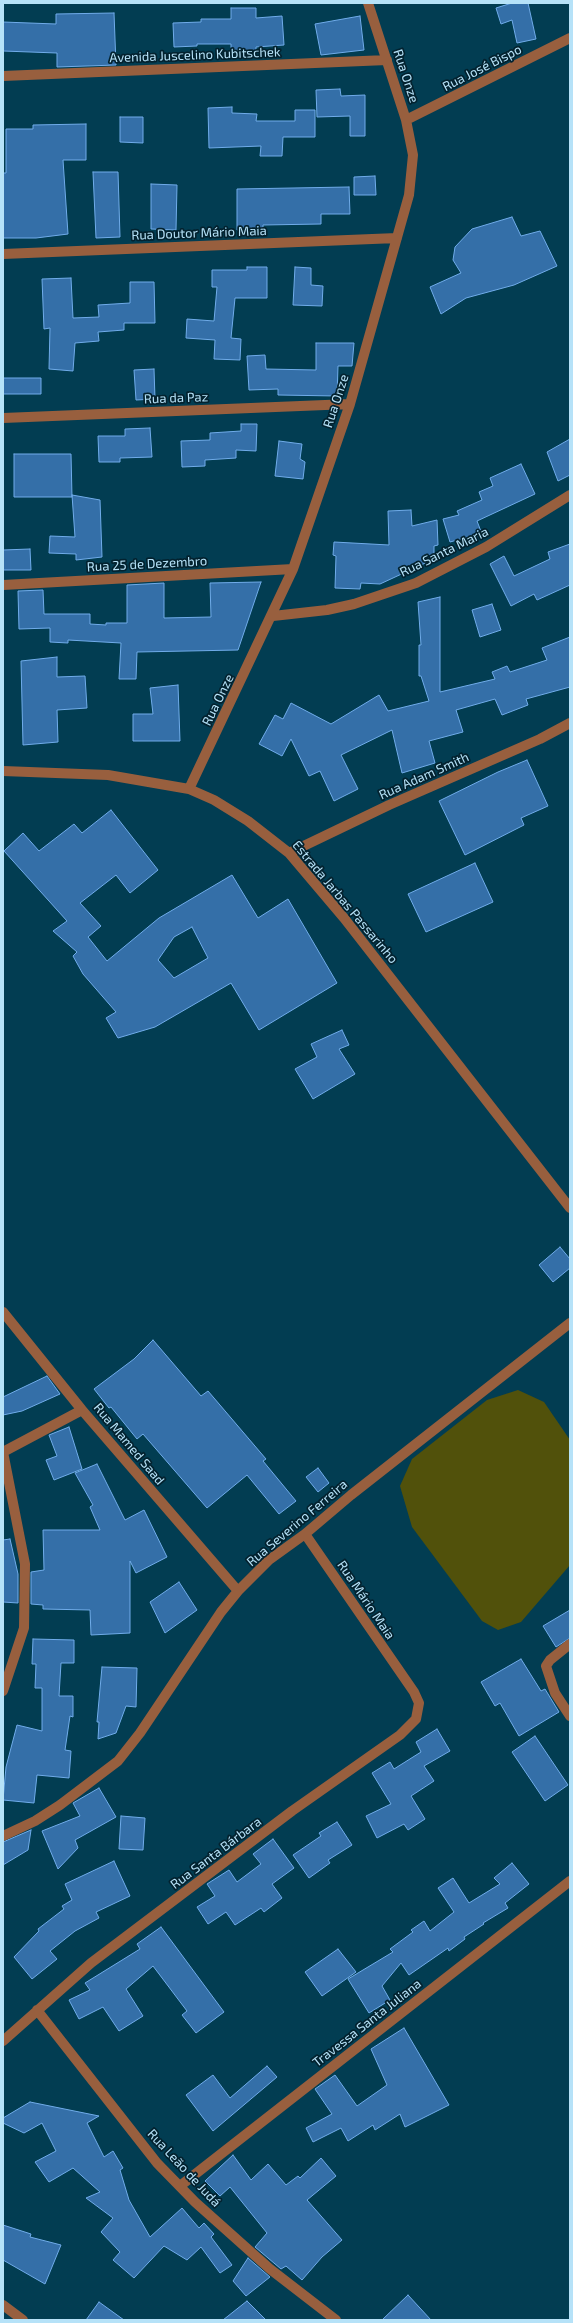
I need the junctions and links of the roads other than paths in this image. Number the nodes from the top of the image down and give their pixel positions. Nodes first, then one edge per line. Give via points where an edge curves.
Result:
1 (368, 3) edge
2 (570, 38) edge
3 (387, 60) junction
4 (3, 76) edge
5 (406, 120) junction
6 (397, 238) junction
7 (3, 254) edge
8 (350, 404) junction
9 (3, 418) edge
10 (570, 495) edge
11 (293, 569) junction
12 (3, 585) edge
13 (273, 616) junction
14 (570, 723) edge
15 (3, 771) edge
16 (189, 789) junction
17 (289, 853) junction
18 (570, 1208) edge
19 (3, 1312) edge
20 (570, 1323) edge
21 (82, 1410) junction
22 (3, 1452) edge
23 (305, 1534) junction
24 (238, 1591) junction
25 (570, 1644) edge
26 (405, 1681) joint
27 (3, 1691) edge
28 (570, 1716) edge
29 (3, 1836) edge
30 (570, 1881) edge
31 (37, 2010) junction
32 (3, 2041) edge
33 (180, 2186) junction
34 (3, 2305) edge
35 (23, 2320) edge
36 (336, 2320) edge

1 - 3 street, Rua Onze
2 - 5 street, Rua José Bispo
3 - 4 street, Avenida Juscelino Kubitschek
3 - 5 street, Rua Onze
5 - 6 street, Rua Onze via 413,155 410,195
6 - 7 street, Rua Doutor Mário Maia
6 - 8 street, Rua Onze
8 - 9 street, Rua da Paz
8 - 11 street, Rua Onze
10 - 13 street, Rua Santa Maria via 493,543 416,583 354,604
11 - 12 street, Rua 25 de Dezembro
11 - 13 street, Rua Onze
13 - 16 street, Rua Onze
14 - 17 street, Rua Adam Smith
15 - 16 street, Estrada Jarbas Passarinho via 108,775
16 - 17 street, Estrada Jarbas Passarinho via 214,800 248,821
17 - 18 street, Estrada Jarbas Passarinho via 380,963
19 - 21 street, Rua Mamed Saad
20 - 23 street, Rua Severino Ferreira
21 - 22 street
21 - 24 street, Rua Mamed Saad
22 - 27 street via 25,1564 24,1628
23 - 24 street, Rua Severino Ferreira via 269,1560
23 - 26 street, Rua Mário Maia
24 - 29 street, Rua Severino Ferreira via 118,1761 60,1805
25 - 28 street via 546,1666 555,1693
26 - 31 street, Rua Santa Bárbara via 417,1697 419,1711 416,1719 400,1735 292,1811 91,1963
30 - 33 street, Travessa Santa Juliana
31 - 32 street, Rua Santa Bárbara
31 - 33 street, Rua Leão de Judá via 157,2163
33 - 36 street, Rua Leão de Judá via 229,2235
34 - 35 street

